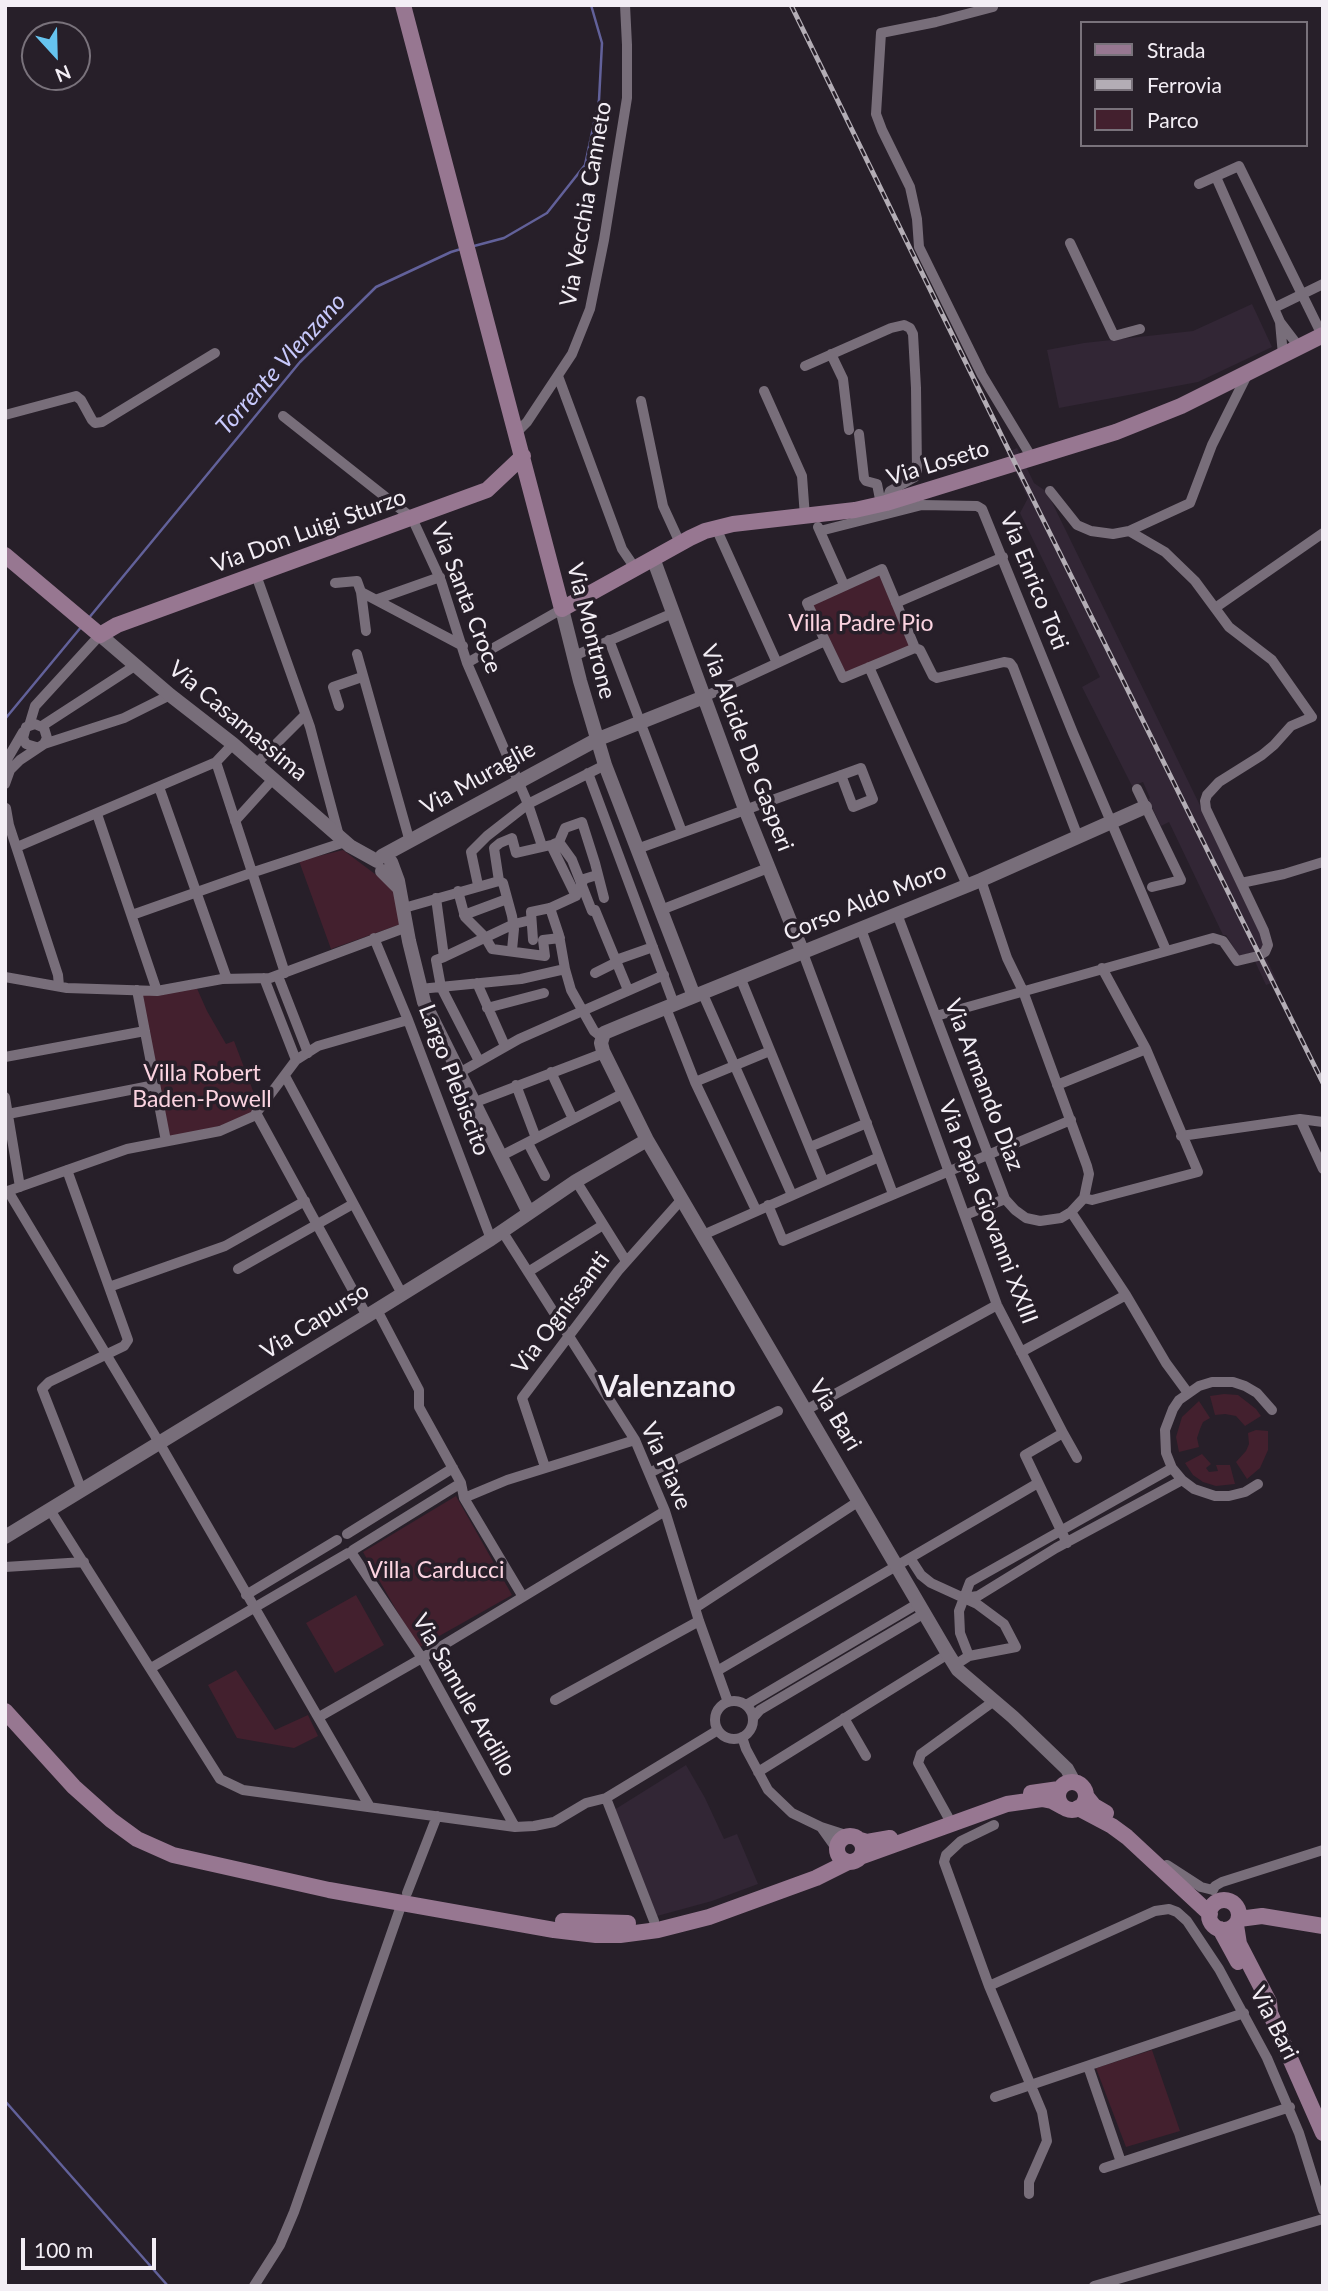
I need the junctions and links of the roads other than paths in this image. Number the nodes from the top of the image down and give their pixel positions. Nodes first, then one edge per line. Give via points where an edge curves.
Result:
1 (403, 5) edge
2 (625, 5) edge
3 (993, 8) dead end
4 (1216, 177) junction
5 (1199, 184) dead end
6 (1070, 243) dead end
7 (1323, 284) edge
8 (1302, 294) junction
9 (1274, 308) junction
10 (1280, 322) junction
11 (1140, 329) dead end
12 (1323, 335) edge
13 (1299, 346) junction
14 (215, 353) dead end
15 (831, 354) junction
16 (1283, 355) junction
17 (805, 366) dead end
18 (1248, 372) junction
19 (558, 376) junction
20 (764, 391) dead end
21 (641, 401) dead end
22 (5, 415) edge
23 (282, 416) dead end
24 (517, 432) junction
25 (523, 456) junction
26 (1029, 459) junction
27 (1050, 491) dead end
28 (884, 503) junction
29 (412, 518) junction
30 (815, 520) junction
31 (716, 528) junction
32 (1129, 531) junction
33 (1323, 533) edge
34 (680, 543) junction
35 (1003, 557) junction
36 (7, 558) edge
37 (653, 558) junction
38 (635, 568) junction
39 (256, 575) junction
40 (440, 577) junction
41 (335, 583) dead end
42 (844, 585) junction
43 (361, 592) junction
44 (378, 599) junction
45 (896, 603) junction
46 (1215, 608) junction
47 (562, 609) junction
48 (673, 614) junction
49 (366, 632) dead end
50 (98, 633) junction
51 (609, 640) junction
52 (824, 641) junction
53 (463, 646) junction
54 (915, 648) junction
55 (357, 654) dead end
56 (574, 656) junction
57 (467, 663) junction
58 (777, 663) junction
59 (136, 665) junction
60 (869, 667) junction
61 (362, 677) junction
62 (170, 695) junction
63 (704, 697) junction
64 (339, 706) dead end
65 (305, 715) junction
66 (640, 722) junction
67 (42, 726) junction
68 (27, 728) junction
69 (596, 740) junction
70 (233, 744) junction
71 (40, 746) junction
72 (216, 762) junction
73 (5, 763) edge
74 (256, 764) junction
75 (605, 765) junction
76 (588, 773) junction
77 (841, 775) dead end
78 (273, 779) junction
79 (517, 782) junction
80 (5, 784) edge
81 (159, 787) junction
82 (1137, 789) dead end
83 (5, 801) edge
84 (528, 804) junction
85 (1145, 807) junction
86 (5, 808) edge
87 (745, 809) junction
88 (97, 814) junction
89 (235, 821) junction
90 (1112, 823) junction
91 (682, 832) junction
92 (1078, 837) junction
93 (342, 839) junction
94 (587, 840) junction
95 (410, 842) junction
96 (554, 845) junction
97 (16, 847) junction
98 (637, 849) junction
99 (383, 862) junction
100 (1323, 862) edge
101 (768, 868) junction
102 (251, 873) junction
103 (597, 875) junction
104 (981, 880) junction
105 (499, 881) junction
106 (1241, 883) junction
107 (478, 885) junction
108 (967, 885) junction
109 (1153, 887) dead end
110 (579, 890) junction
111 (458, 891) junction
112 (197, 893) junction
113 (436, 898) junction
114 (604, 898) dead end
115 (507, 899) junction
116 (404, 908) junction
117 (550, 908) junction
118 (661, 910) junction
119 (897, 914) junction
120 (132, 915) junction
121 (464, 915) junction
122 (531, 920) junction
123 (514, 924) junction
124 (407, 927) junction
125 (861, 929) junction
126 (485, 937) junction
127 (559, 937) junction
128 (374, 938) junction
129 (533, 940) dead end
130 (653, 947) junction
131 (512, 950) junction
132 (1166, 950) junction
133 (803, 953) junction
134 (444, 957) junction
135 (617, 961) junction
136 (1102, 968) junction
137 (565, 969) junction
138 (596, 973) dead end
139 (281, 974) junction
140 (664, 975) junction
141 (5, 977) edge
142 (740, 977) junction
143 (264, 978) junction
144 (521, 978) junction
145 (227, 979) junction
146 (477, 983) junction
147 (59, 986) junction
148 (441, 987) junction
149 (421, 989) junction
150 (137, 990) junction
151 (628, 990) junction
152 (157, 991) junction
153 (1023, 991) junction
154 (544, 993) dead end
155 (698, 994) junction
156 (526, 998) junction
157 (670, 1006) junction
158 (487, 1008) junction
159 (583, 1009) junction
160 (936, 1016) junction
161 (408, 1020) junction
162 (145, 1031) junction
163 (603, 1038) junction
164 (505, 1046) junction
165 (1146, 1049) junction
166 (770, 1051) junction
167 (308, 1053) junction
168 (604, 1053) junction
169 (5, 1057) edge
170 (296, 1060) junction
171 (480, 1061) junction
172 (736, 1065) junction
173 (551, 1072) junction
174 (459, 1073) junction
175 (285, 1076) junction
176 (695, 1082) junction
177 (155, 1085) junction
178 (516, 1085) junction
179 (1057, 1085) junction
180 (624, 1093) junction
181 (5, 1097) edge
182 (473, 1103) junction
183 (256, 1113) junction
184 (8, 1114) junction
185 (573, 1119) junction
186 (1300, 1119) junction
187 (1071, 1120) junction
188 (1323, 1122) edge
189 (867, 1124) junction
190 (1181, 1136) junction
191 (647, 1140) junction
192 (166, 1141) junction
193 (532, 1141) junction
194 (810, 1147) junction
195 (988, 1155) junction
196 (501, 1156) junction
197 (879, 1157) junction
198 (1323, 1169) edge
199 (67, 1170) junction
200 (949, 1171) junction
201 (545, 1176) dead end
202 (823, 1180) junction
203 (576, 1181) junction
204 (20, 1187) junction
205 (6, 1192) edge
206 (893, 1194) junction
207 (792, 1195) junction
208 (1084, 1198) junction
209 (682, 1199) junction
210 (1005, 1199) junction
211 (305, 1201) junction
212 (353, 1204) junction
213 (768, 1205) junction
214 (756, 1210) junction
215 (529, 1213) junction
216 (1071, 1213) junction
217 (965, 1215) junction
218 (318, 1223) junction
219 (603, 1225) junction
220 (497, 1235) junction
221 (703, 1235) junction
222 (626, 1261) junction
223 (238, 1269) dead end
224 (528, 1272) junction
225 (109, 1287) junction
226 (402, 1294) junction
227 (1126, 1295) junction
228 (997, 1305) junction
229 (372, 1313) junction
230 (569, 1338) junction
231 (1021, 1352) junction
232 (106, 1355) junction
233 (1188, 1392) junction
234 (806, 1410) junction
235 (1272, 1410) dead end
236 (778, 1411) dead end
237 (1063, 1433) junction
238 (635, 1440) junction
239 (160, 1444) junction
240 (1077, 1458) dead end
241 (545, 1467) junction
242 (453, 1468) junction
243 (1172, 1468) junction
244 (649, 1474) junction
245 (1182, 1480) junction
246 (428, 1483) junction
247 (461, 1483) junction
248 (1038, 1483) junction
249 (1258, 1484) dead end
250 (82, 1491) junction
251 (437, 1497) junction
252 (464, 1498) junction
253 (859, 1501) junction
254 (50, 1510) junction
255 (665, 1511) junction
256 (1061, 1531) junction
257 (5, 1537) edge
258 (342, 1537) junction
259 (1067, 1543) junction
260 (351, 1552) junction
261 (84, 1562) junction
262 (903, 1562) junction
263 (5, 1567) edge
264 (267, 1581) junction
265 (246, 1594) junction
266 (275, 1595) junction
267 (523, 1597) junction
268 (964, 1598) junction
269 (253, 1608) junction
270 (695, 1608) junction
271 (920, 1609) junction
272 (699, 1621) junction
273 (969, 1656) junction
274 (422, 1658) junction
275 (951, 1660) junction
276 (151, 1668) junction
277 (717, 1671) junction
278 (555, 1700) dead end
279 (994, 1700) junction
280 (728, 1702) junction
281 (746, 1705) junction
282 (5, 1711) edge
283 (319, 1717) junction
284 (753, 1718) junction
285 (844, 1718) junction
286 (718, 1730) junction
287 (742, 1737) junction
288 (866, 1755) dead end
289 (758, 1772) junction
290 (1065, 1785) junction
291 (606, 1798) junction
292 (1075, 1804) junction
293 (370, 1807) junction
294 (437, 1816) junction
295 (951, 1820) junction
296 (994, 1825) dead end
297 (515, 1827) junction
298 (821, 1827) junction
299 (961, 1841) junction
300 (848, 1849) junction
301 (1323, 1850) edge
302 (404, 1898) junction
303 (1223, 1911) junction
304 (654, 1921) junction
305 (1323, 1926) edge
306 (989, 1986) junction
307 (1244, 2013) junction
308 (1284, 2042) junction
309 (1261, 2045) junction
310 (1267, 2058) junction
311 (1088, 2066) junction
312 (1031, 2085) junction
313 (995, 2097) dead end
314 (1290, 2107) junction
315 (1323, 2133) edge
316 (1121, 2162) junction
317 (1104, 2168) dead end
318 (1029, 2194) dead end
319 (1323, 2210) edge
320 (1323, 2219) edge
321 (254, 2286) edge
322 (1094, 2286) edge

1 - 24 main road, Via Montrone
2 - 19 street, Via Vecchia Canneto via 626,99 601,253 584,327
3 - 26 street via 881,33 876,114 910,187 919,247
4 - 5 street
4 - 8 street via 1240,166
4 - 9 street
6 - 11 street via 1114,336
7 - 8 street
8 - 9 street
8 - 12 street
9 - 10 street
10 - 13 street
10 - 16 street
12 - 13 main road, Via Loseto
13 - 16 main road, Via Loseto
14 - 22 street via 102,422 94,422 76,396
15 - 17 street
15 - 28 street via 843,379 864,478 877,484
15 - 28 street via 898,326 904,325 913,334 917,472 890,491
16 - 18 main road, Via Loseto
18 - 26 main road, Via Loseto via 1145,422
18 - 32 street via 1216,435 1190,503
19 - 24 street, Via Vecchia Canneto
19 - 38 street via 622,549
20 - 30 street via 802,477
21 - 34 street via 657,486
23 - 29 street, Via Santa Croce
24 - 25 main road, Via Montrone
25 - 29 main road, Via Don Luigi Sturzo via 487,490
25 - 47 main road, Via Montrone
26 - 28 main road, Via Loseto
27 - 32 street via 1077,525 1114,534
28 - 30 main road, Via Loseto
29 - 39 main road, Via Don Luigi Sturzo
29 - 40 street, Via Santa Croce
30 - 31 main road, Via Loseto
30 - 35 street, Via Enrico Toti via 922,505 977,506
30 - 42 street
31 - 34 main road, Via Loseto
31 - 58 street
32 - 46 street via 1165,552
33 - 46 street
34 - 37 main road, Via Loseto
35 - 45 street
35 - 90 street, Via Enrico Toti
36 - 50 main road
37 - 38 main road, Via Loseto
37 - 48 street, Via Alcide De Gasperi
38 - 47 main road, Via Loseto
39 - 50 main road, Via Don Luigi Sturzo
39 - 65 street
40 - 44 street
40 - 53 street, Via Santa Croce
41 - 43 street via 357,581
42 - 45 street via 882,569
42 - 52 street via 807,603
43 - 44 street
43 - 49 street
44 - 53 street
45 - 54 street
46 - 106 street via 1229,628 1272,660 1312,717 1291,726 1274,745 1207,795 1206,809
47 - 56 street, Via Montrone
47 - 57 street
48 - 51 street
48 - 63 street, Via Alcide De Gasperi
50 - 59 street, Via Casamassima
50 - 68 street via 35,706
51 - 56 street
51 - 66 street
52 - 58 street
52 - 60 street via 843,678
53 - 57 street, Via Santa Croce
54 - 60 street
54 - 92 street via 937,678 1004,662 1013,667
55 - 61 street
56 - 69 street, Via Montrone
57 - 79 street, Via Santa Croce
58 - 63 street
59 - 62 street, Via Casamassima
59 - 67 street
60 - 108 street
61 - 64 street via 333,687
61 - 95 street
62 - 70 street, Via Casamassima
62 - 71 street via 124,718
63 - 66 street, Via Muraglie
63 - 87 street, Via Alcide De Gasperi
65 - 74 street
65 - 93 street
66 - 69 street, Via Muraglie
66 - 91 street
67 - 68 street
67 - 71 street via 47,734
68 - 71 street via 26,744
68 - 73 street
69 - 75 street, Via Montrone
69 - 79 street, Via Muraglie
70 - 72 street
70 - 74 street, Via Casamassima
71 - 80 street via 10,770
72 - 81 street
72 - 89 street
74 - 78 street, Via Casamassima
75 - 76 street
75 - 98 street, Via Montrone
76 - 84 street
76 - 130 street
77 - 87 street
78 - 89 street
78 - 93 street, Via Casamassima
79 - 84 street, Via Santa Croce
79 - 95 street, Via Muraglie
81 - 88 street
81 - 112 street
82 - 85 street
83 - 86 street
84 - 96 street, Via Santa Croce
84 - 107 street via 471,852
85 - 90 street, Corso Aldo Moro
85 - 109 street via 1181,880
86 - 97 street
87 - 91 street
87 - 101 street, Via Alcide De Gasperi
88 - 97 street
88 - 120 street
89 - 102 street
90 - 92 street, Corso Aldo Moro
90 - 132 street, Via Enrico Toti
91 - 98 street
92 - 104 street, Corso Aldo Moro
93 - 99 street
93 - 102 street
94 - 96 street
94 - 96 street via 582,822 565,828
94 - 103 street
95 - 99 street, Via Muraglie
96 - 105 street via 516,853 512,838 500,843 494,848
96 - 110 street, Via Santa Croce
97 - 147 street
98 - 118 street, Via Montrone
99 - 116 street, Largo Plebiscito
100 - 106 street
101 - 118 street
101 - 133 street, Via Alcide De Gasperi
102 - 112 street
102 - 139 street
103 - 110 street via 584,879
103 - 114 street
104 - 108 street, Corso Aldo Moro
104 - 153 street
105 - 107 street
105 - 115 street
106 - 132 street via 1267,940 1265,952 1237,961 1216,938
107 - 111 street
108 - 119 street, Corso Aldo Moro
110 - 117 street
110 - 135 street, Via Santa Croce via 595,910
111 - 113 street
111 - 121 street
112 - 120 street
112 - 145 street
113 - 116 street
113 - 134 street
115 - 121 street
115 - 123 street
116 - 124 street, Largo Plebiscito
117 - 122 street via 531,912
117 - 127 street
118 - 155 street, Via Montrone
119 - 125 street, Corso Aldo Moro
119 - 160 street, Via Armando Diaz
120 - 152 street
121 - 126 street
122 - 123 street
122 - 129 street
123 - 126 street
123 - 131 street
124 - 128 street
124 - 149 street, Largo Plebiscito
125 - 133 street, Corso Aldo Moro
125 - 200 street, Via Papa Giovanni XXIII
126 - 131 street via 492,949
126 - 134 street
127 - 131 street via 544,940 545,956
127 - 137 street
128 - 139 street
128 - 161 street, Largo Plebiscito
130 - 135 street
130 - 140 street
132 - 136 street
133 - 142 street, Corso Aldo Moro
133 - 189 street
134 - 148 street via 436,960
135 - 138 street
135 - 151 street, Via Santa Croce
136 - 153 street
136 - 165 street
137 - 144 street
137 - 159 street
139 - 143 street
139 - 167 street
140 - 151 street
140 - 157 street
141 - 147 street
142 - 155 street, Corso Aldo Moro
142 - 166 street
143 - 145 street
143 - 170 street
144 - 146 street
144 - 156 street
145 - 152 street
146 - 148 street
146 - 158 street
147 - 150 street
148 - 149 street
148 - 171 street
149 - 174 street, Largo Plebiscito
150 - 152 street
150 - 162 street
151 - 159 street
153 - 160 street
153 - 179 street
154 - 156 street
155 - 157 street, Corso Aldo Moro
155 - 172 street
156 - 158 street
157 - 163 street, Corso Aldo Moro via 604,1033
157 - 176 street
158 - 164 street
159 - 163 street
159 - 164 street
160 - 195 street, Via Armando Diaz
161 - 167 street via 318,1046
161 - 220 street, Largo Plebiscito
162 - 169 street
162 - 177 street
163 - 168 street, Via Bari
164 - 171 street
165 - 179 street
165 - 190 street
166 - 172 street
166 - 194 street
167 - 170 street
168 - 173 street
168 - 180 street, Via Bari
170 - 175 street
171 - 174 street
172 - 176 street
172 - 207 street
173 - 178 street
173 - 185 street
174 - 182 street, Largo Plebiscito
175 - 183 street
175 - 212 street
176 - 214 street
177 - 184 street
177 - 192 street
178 - 182 street
178 - 193 street
179 - 187 street
180 - 185 street
180 - 191 street, Via Bari
181 - 184 street
182 - 196 street, Largo Plebiscito
183 - 192 street via 220,1131
183 - 211 street
184 - 204 street
185 - 193 street
186 - 188 street
186 - 190 street
186 - 198 street
187 - 195 street
187 - 208 street via 1089,1174
189 - 194 street
189 - 197 street
190 - 208 street via 1198,1172 1092,1200
191 - 203 street, Via Capurso
191 - 209 street, Via Bari
192 - 199 street
193 - 196 street
193 - 201 street
194 - 202 street
195 - 200 street
195 - 210 street, Via Armando Diaz
196 - 215 street, Largo Plebiscito
197 - 202 street
197 - 206 street
199 - 204 street
199 - 225 street
200 - 206 street
200 - 217 street, Via Papa Giovanni XXIII
202 - 207 street
203 - 215 street, Via Capurso
203 - 219 street
204 - 205 street
205 - 232 street
206 - 213 street via 783,1241
207 - 213 street
208 - 216 street
209 - 221 street, Via Bari
209 - 222 street, Via Ognissanti
210 - 216 street, Via Armando Diaz via 1026,1218 1040,1221
210 - 217 street
211 - 218 street
211 - 225 street via 225,1246
212 - 218 street
212 - 226 street
213 - 214 street
214 - 221 street
215 - 220 street, Via Capurso
216 - 227 street
217 - 228 street, Via Papa Giovanni XXIII
218 - 223 street
218 - 229 street
219 - 222 street
219 - 224 street
220 - 224 street, Via Piave
220 - 226 street, Via Capurso
221 - 234 street, Via Bari
222 - 230 street, Via Ognissanti
224 - 230 street, Via Piave
225 - 232 street via 128,1340
226 - 229 street, Via Capurso
227 - 231 street
227 - 233 street
228 - 231 street, Via Papa Giovanni XXIII
228 - 234 street
229 - 239 street, Via Capurso
229 - 242 street via 419,1390 419,1407
230 - 238 street, Via Piave
230 - 241 street, Via Ognissanti via 522,1398
231 - 237 street, Via Papa Giovanni XXIII
232 - 239 street
232 - 250 street via 42,1389
233 - 235 street via 1212,1382 1233,1382 1257,1393
233 - 243 street via 1173,1409 1165,1430
234 - 253 street, Via Bari
236 - 244 street
237 - 240 street, Via Papa Giovanni XXIII
237 - 248 street via 1025,1455
238 - 241 street
238 - 244 street, Via Piave
239 - 250 street, Via Capurso
239 - 265 street
241 - 252 street
242 - 246 street
242 - 247 street
243 - 245 street
243 - 256 street
244 - 255 street, Via Piave
245 - 249 street via 1216,1496 1237,1494
245 - 259 street
246 - 251 street
246 - 258 street
247 - 251 street
247 - 252 street
248 - 256 street
248 - 262 street
250 - 254 street, Via Capurso
251 - 260 street
252 - 267 street
253 - 262 street, Via Bari
253 - 270 street
254 - 257 street, Via Capurso
254 - 261 street
255 - 267 street
255 - 270 street, Via Piave
256 - 259 street
256 - 268 street via 970,1582
258 - 260 street via 355,1540
258 - 260 street via 337,1549
258 - 264 street
259 - 268 street via 978,1596
260 - 266 street
260 - 274 street, Via Samule Ardillo
261 - 263 street
261 - 276 street
262 - 268 street via 931,1583
262 - 271 street, Via Bari
262 - 277 street
264 - 265 street
264 - 266 street
265 - 269 street
266 - 269 street
267 - 274 street
268 - 273 street via 960,1633
268 - 273 street via 1004,1624 1016,1647
269 - 276 street
269 - 283 street
270 - 272 street, Via Piave
271 - 275 street, Via Bari
271 - 281 street
271 - 284 street
272 - 277 street, Via Piave
272 - 278 street
273 - 275 street
274 - 283 street
274 - 297 street, Via Samule Ardillo
275 - 279 street, Via Bari
275 - 285 street
276 - 293 street via 220,1779 243,1790
277 - 280 street, Via Piave
279 - 290 street, Via Bari via 1066,1769
279 - 295 street via 921,1754 918,1763
280 - 281 street
280 - 286 street via 717,1714
281 - 284 street
282 - 302 main road via 74,1787 136,1839 211,1865 329,1890
283 - 293 street
284 - 287 street
285 - 288 street
285 - 289 street
286 - 287 street via 731,1738
286 - 291 street
287 - 289 street
289 - 298 street via 768,1790 792,1813
290 - 292 main road via 1058,1799
290 - 292 main road via 1082,1787
290 - 295 main road via 1001,1799
291 - 297 street via 554,1822
291 - 304 street
292 - 295 main road via 1032,1799
292 - 303 main road via 1112,1826
292 - 303 main road via 1094,1806 1137,1836 1197,1893
293 - 294 street
294 - 297 street
294 - 302 street
295 - 299 street
295 - 300 main road
296 - 299 street
298 - 300 street
298 - 300 street
299 - 306 street via 944,1862
300 - 302 main road via 816,1878 709,1917 641,1933 573,1933
300 - 304 main road via 768,1886 692,1913
301 - 303 street via 1215,1886
302 - 304 main road via 571,1922
302 - 321 street via 294,2212
303 - 305 main road
303 - 308 main road, Via Bari
306 - 307 street, Via Bari via 1162,1908 1187,1921
306 - 312 street
307 - 309 street, Via Bari
307 - 311 street
308 - 309 street
308 - 310 street
308 - 315 main road, Via Bari
309 - 310 street, Via Bari
310 - 314 street, Via Bari
311 - 312 street
311 - 316 street
312 - 313 street
312 - 318 street via 1047,2141
314 - 316 street
314 - 319 street, Via Bari
316 - 317 street
320 - 322 street

